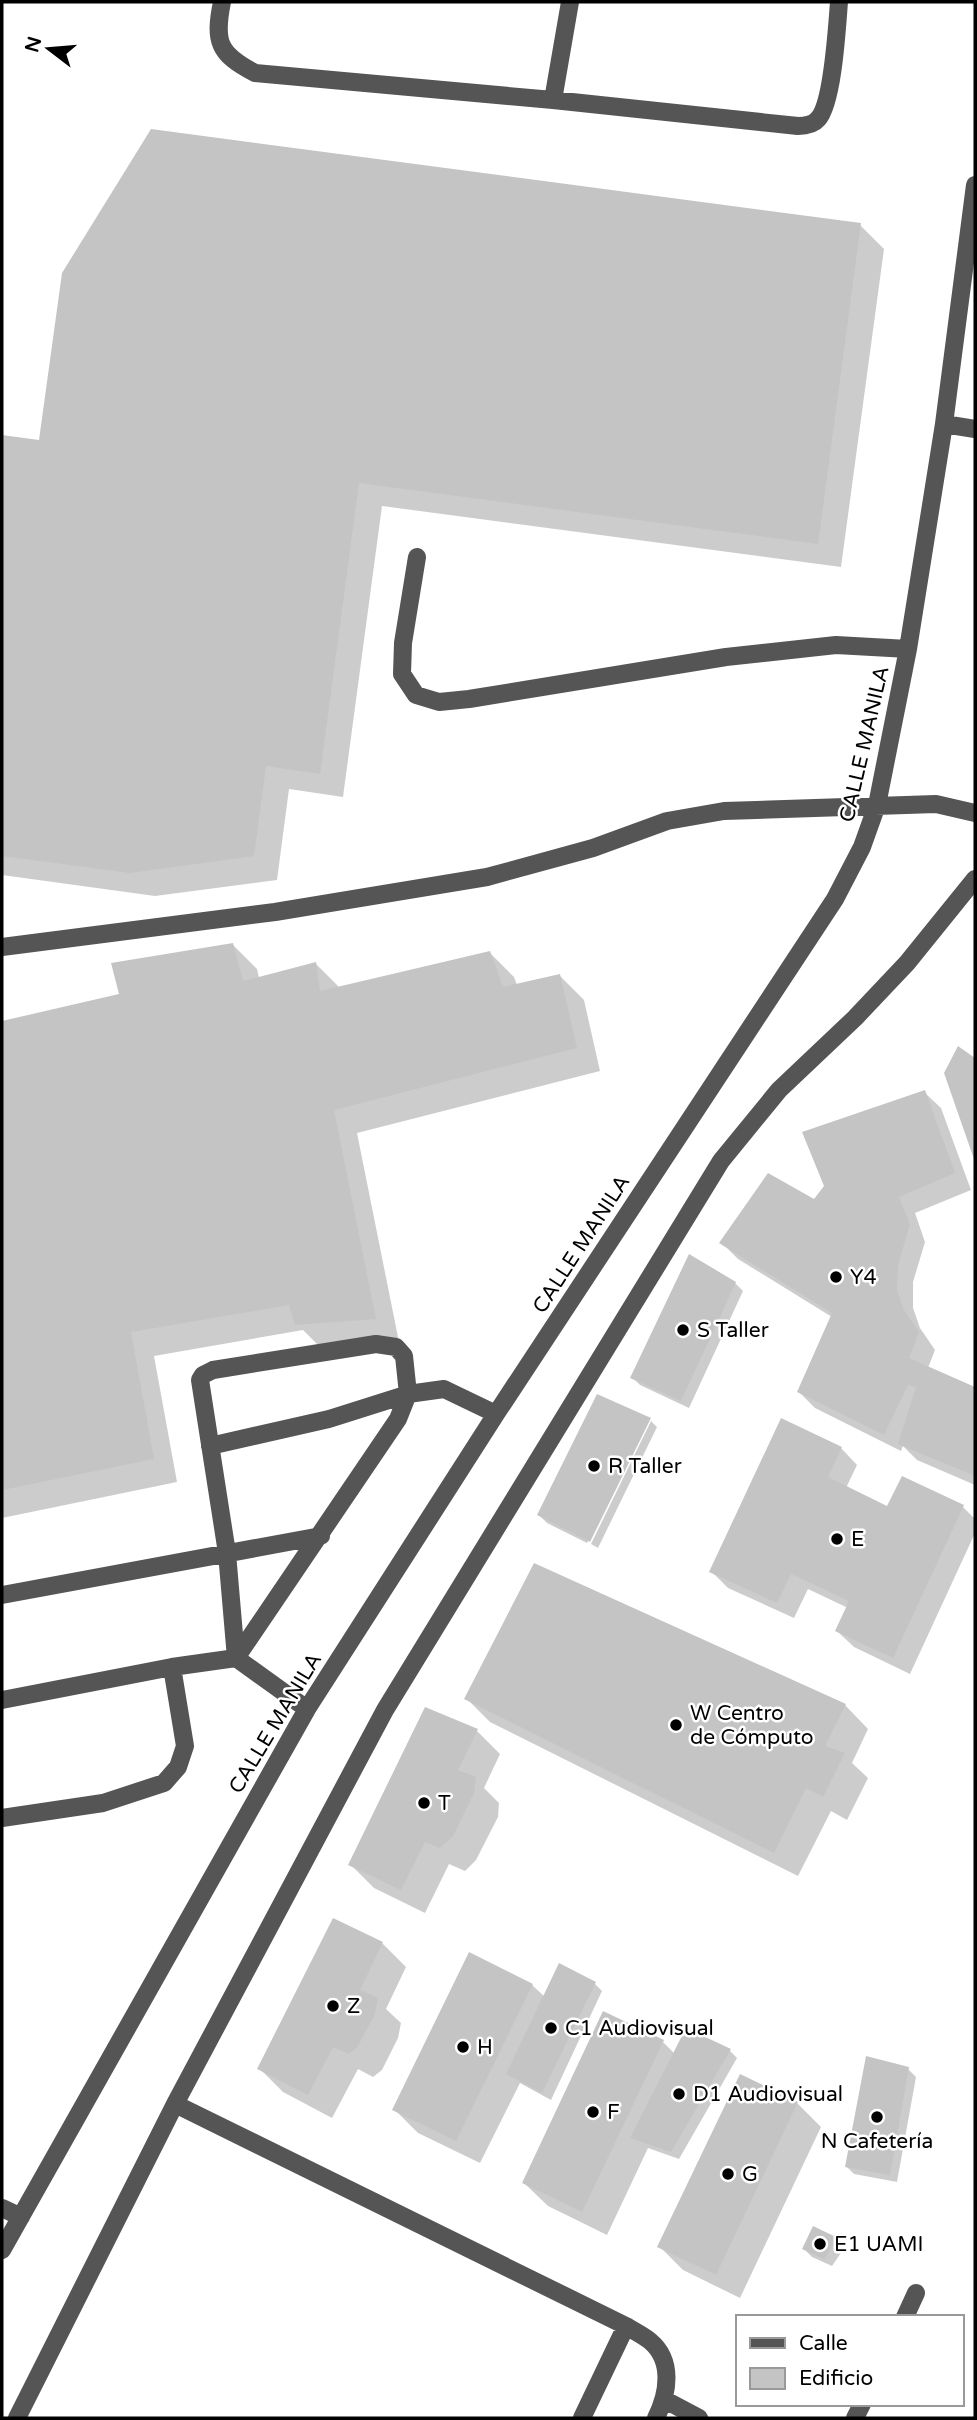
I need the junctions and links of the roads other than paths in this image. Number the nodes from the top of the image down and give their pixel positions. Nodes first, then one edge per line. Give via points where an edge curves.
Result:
1 (222, 2) edge
2 (570, 2) edge
3 (839, 2) edge
4 (553, 100) junction
5 (975, 185) edge
6 (944, 424) junction
7 (975, 429) edge
8 (416, 557) dead end
9 (908, 649) junction
10 (877, 805) junction
11 (975, 813) edge
12 (975, 878) edge
13 (2, 947) edge
14 (408, 1394) junction
15 (496, 1414) junction
16 (210, 1446) junction
17 (321, 1536) junction
18 (227, 1553) junction
19 (2, 1595) edge
20 (236, 1658) junction
21 (172, 1667) junction
22 (2, 1700) edge
23 (307, 1709) junction
24 (2, 1818) edge
25 (175, 2104) junction
26 (2, 2208) edge
27 (21, 2217) junction
28 (2, 2250) edge
29 (916, 2293) dead end
30 (906, 2315) edge
31 (626, 2326) junction
32 (665, 2400) junction
33 (17, 2418) edge
34 (582, 2418) edge
35 (656, 2418) edge
36 (699, 2418) edge

1 - 4 street via 217,29 224,50 255,73
2 - 4 street
3 - 4 street via 826,103 809,125
5 - 6 street, CALLE MANILA
6 - 7 street
6 - 9 street, CALLE MANILA
8 - 9 street via 402,674 416,695 439,702 726,657 836,645
9 - 10 street, CALLE MANILA
10 - 11 street via 936,804
10 - 13 street via 724,811 667,821 593,848 487,877 275,912
10 - 15 street, CALLE MANILA via 835,899
12 - 25 street via 907,963 779,1090 721,1161 385,1710
14 - 15 street via 444,1389
14 - 16 street via 329,1419
14 - 16 street via 404,1356 396,1347 384,1344 213,1370 203,1375 200,1388
14 - 17 street via 391,1430
15 - 23 street, CALLE MANILA
16 - 18 street
17 - 18 street
17 - 20 street
18 - 19 street
18 - 20 street
20 - 21 street
20 - 23 street
21 - 22 street
21 - 24 street via 186,1746 178,1767 164,1783 103,1803
23 - 27 street, CALLE MANILA
25 - 31 street
25 - 33 street
26 - 27 street
27 - 28 street, CALLE MANILA
29 - 30 street
31 - 32 street via 652,2343 667,2367
31 - 34 street
32 - 35 street
32 - 36 street

